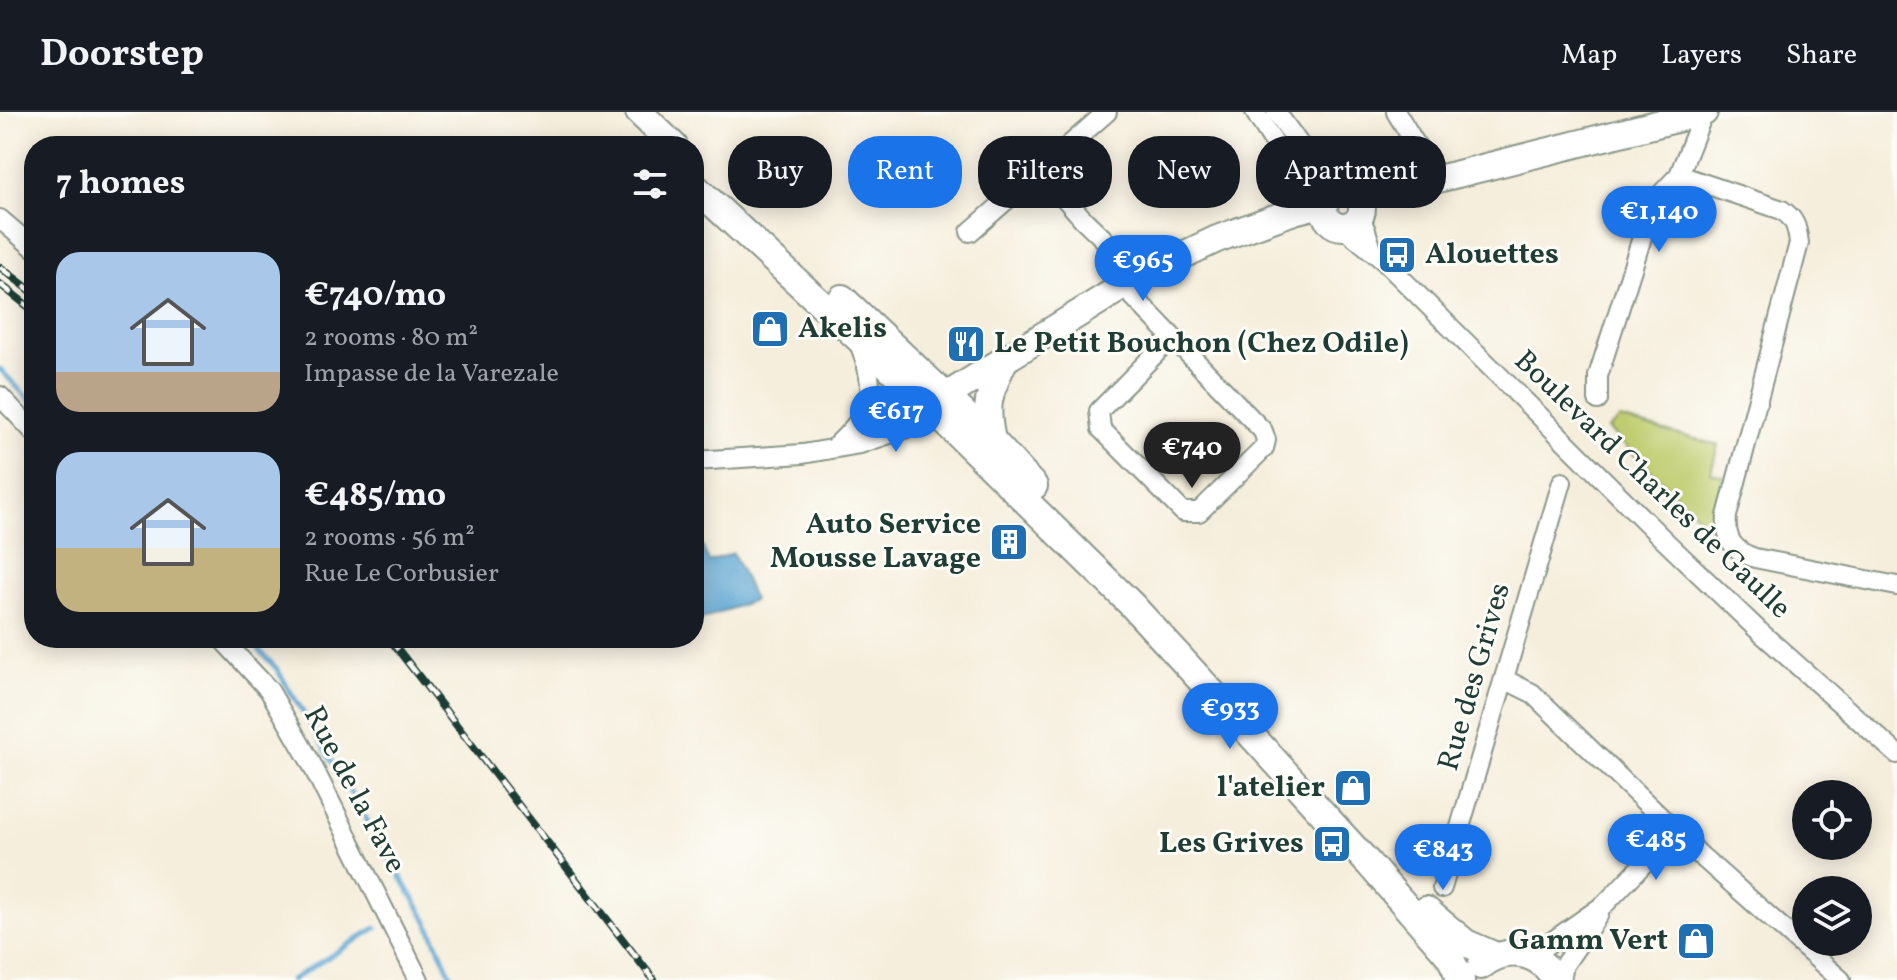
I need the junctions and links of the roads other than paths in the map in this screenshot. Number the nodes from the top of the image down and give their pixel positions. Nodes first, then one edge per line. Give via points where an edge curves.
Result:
1 (620, 112) edge
2 (639, 112) edge
3 (1107, 112) edge
4 (1255, 112) edge
5 (1276, 112) edge
6 (1396, 112) edge
7 (1704, 112) edge
8 (1647, 119) edge
9 (643, 136) edge
10 (664, 136) edge
11 (1079, 136) edge
12 (1411, 136) edge
13 (704, 174) edge
14 (1679, 175) junction
15 (1446, 176) edge
16 (704, 195) edge
17 (997, 208) edge
18 (1073, 208) edge
19 (1344, 209) junction
20 (0, 219) edge
21 (1271, 221) junction
22 (970, 232) dead end
23 (24, 239) edge
24 (1132, 281) junction
25 (856, 336) junction
26 (1172, 337) junction
27 (1004, 361) junction
28 (0, 396) edge
29 (1598, 400) dead end
30 (939, 403) junction
31 (24, 421) edge
32 (992, 440) junction
33 (836, 446) junction
34 (704, 460) edge
35 (1562, 482) dead end
36 (1897, 586) edge
37 (1131, 604) junction
38 (230, 648) edge
39 (1504, 679) junction
40 (1897, 754) edge
41 (1675, 831) junction
42 (1369, 864) junction
43 (1442, 888) dead end
44 (1605, 904) junction
45 (1496, 956) junction
46 (1531, 956) junction
47 (419, 980) edge
48 (1461, 980) edge
49 (1471, 980) edge
50 (1558, 980) edge
51 (1841, 980) edge

1 - 9 main road
2 - 10 main road
3 - 11 street
4 - 21 street via 1292,180 1287,206
5 - 19 street, Boulevard Charles de Gaulle via 1302,148 1336,177
6 - 12 street
7 - 8 main road
7 - 14 street
8 - 15 main road
13 - 30 main road
14 - 29 street via 1662,193 1644,231 1598,376
14 - 36 street via 1782,210 1797,228 1799,243 1727,516 1732,545 1755,558
16 - 25 main road
17 - 22 street
18 - 24 street
19 - 21 main road via 1294,211
19 - 40 street, Boulevard Charles de Gaulle via 1365,228 1373,252 1685,560
20 - 23 street
21 - 24 main road via 1217,239
24 - 26 street
24 - 27 main road
25 - 30 main road
25 - 33 street via 870,373 870,399 860,423
26 - 26 street via 1266,440 1199,512 1183,512 1101,429 1099,411
27 - 30 main road
27 - 32 main road via 986,413
28 - 31 street
30 - 32 main road
30 - 33 street via 913,426 860,444
30 - 37 main road
32 - 37 main road
33 - 34 street via 803,454
35 - 39 street, Rue des Grives
37 - 42 main road
38 - 47 street, Rue de la Fave via 269,690 310,761
39 - 41 street via 1532,693
39 - 43 street, Rue des Grives
41 - 44 street
41 - 51 street
42 - 45 main road via 1466,943
42 - 48 main road via 1450,957
44 - 46 street
44 - 50 street
45 - 46 main road
45 - 49 main road
46 - 50 main road

